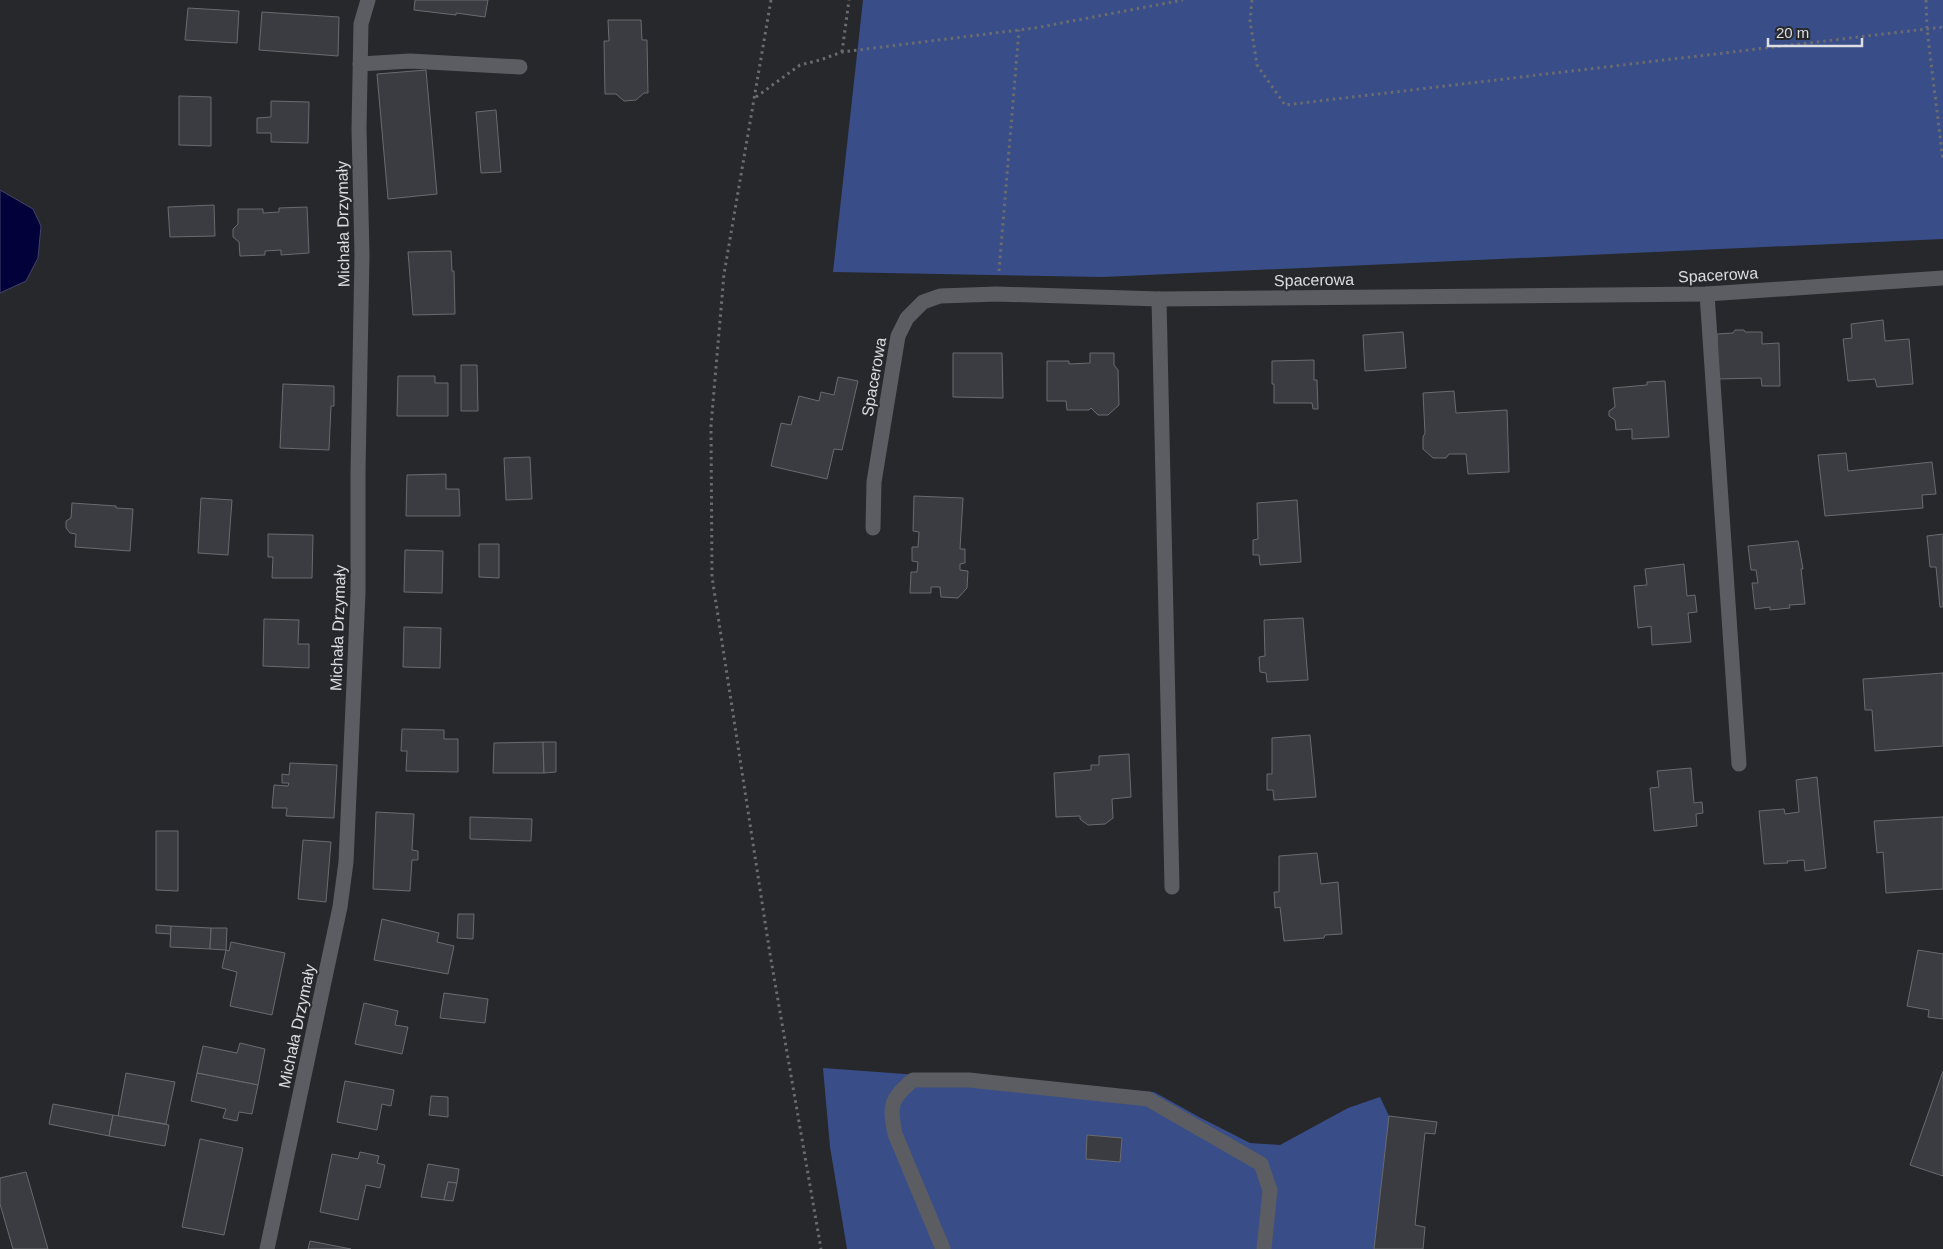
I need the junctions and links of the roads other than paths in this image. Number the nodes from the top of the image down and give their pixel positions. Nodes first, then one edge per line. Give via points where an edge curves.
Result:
1 (368, 0) edge
2 (360, 64) junction
3 (520, 67) dead end
4 (1943, 278) edge
5 (1707, 294) junction
6 (1159, 299) junction
7 (873, 528) dead end
8 (1739, 764) dead end
9 (1172, 887) dead end
10 (266, 1249) edge
11 (943, 1249) edge
12 (1264, 1249) edge

1 - 2 street, Michała Drzymały via 361,24
2 - 3 street via 410,61
2 - 10 street, Michała Drzymały via 362,255 358,593 346,862 340,907
4 - 5 street, Spacerowa
5 - 6 street, Spacerowa
5 - 8 street
6 - 7 street, Spacerowa via 997,294 940,296 923,302 907,318 898,336 875,472
6 - 9 street
11 - 12 street via 895,1134 892,1116 896,1095 913,1080 969,1080 1148,1099 1261,1164 1270,1190

